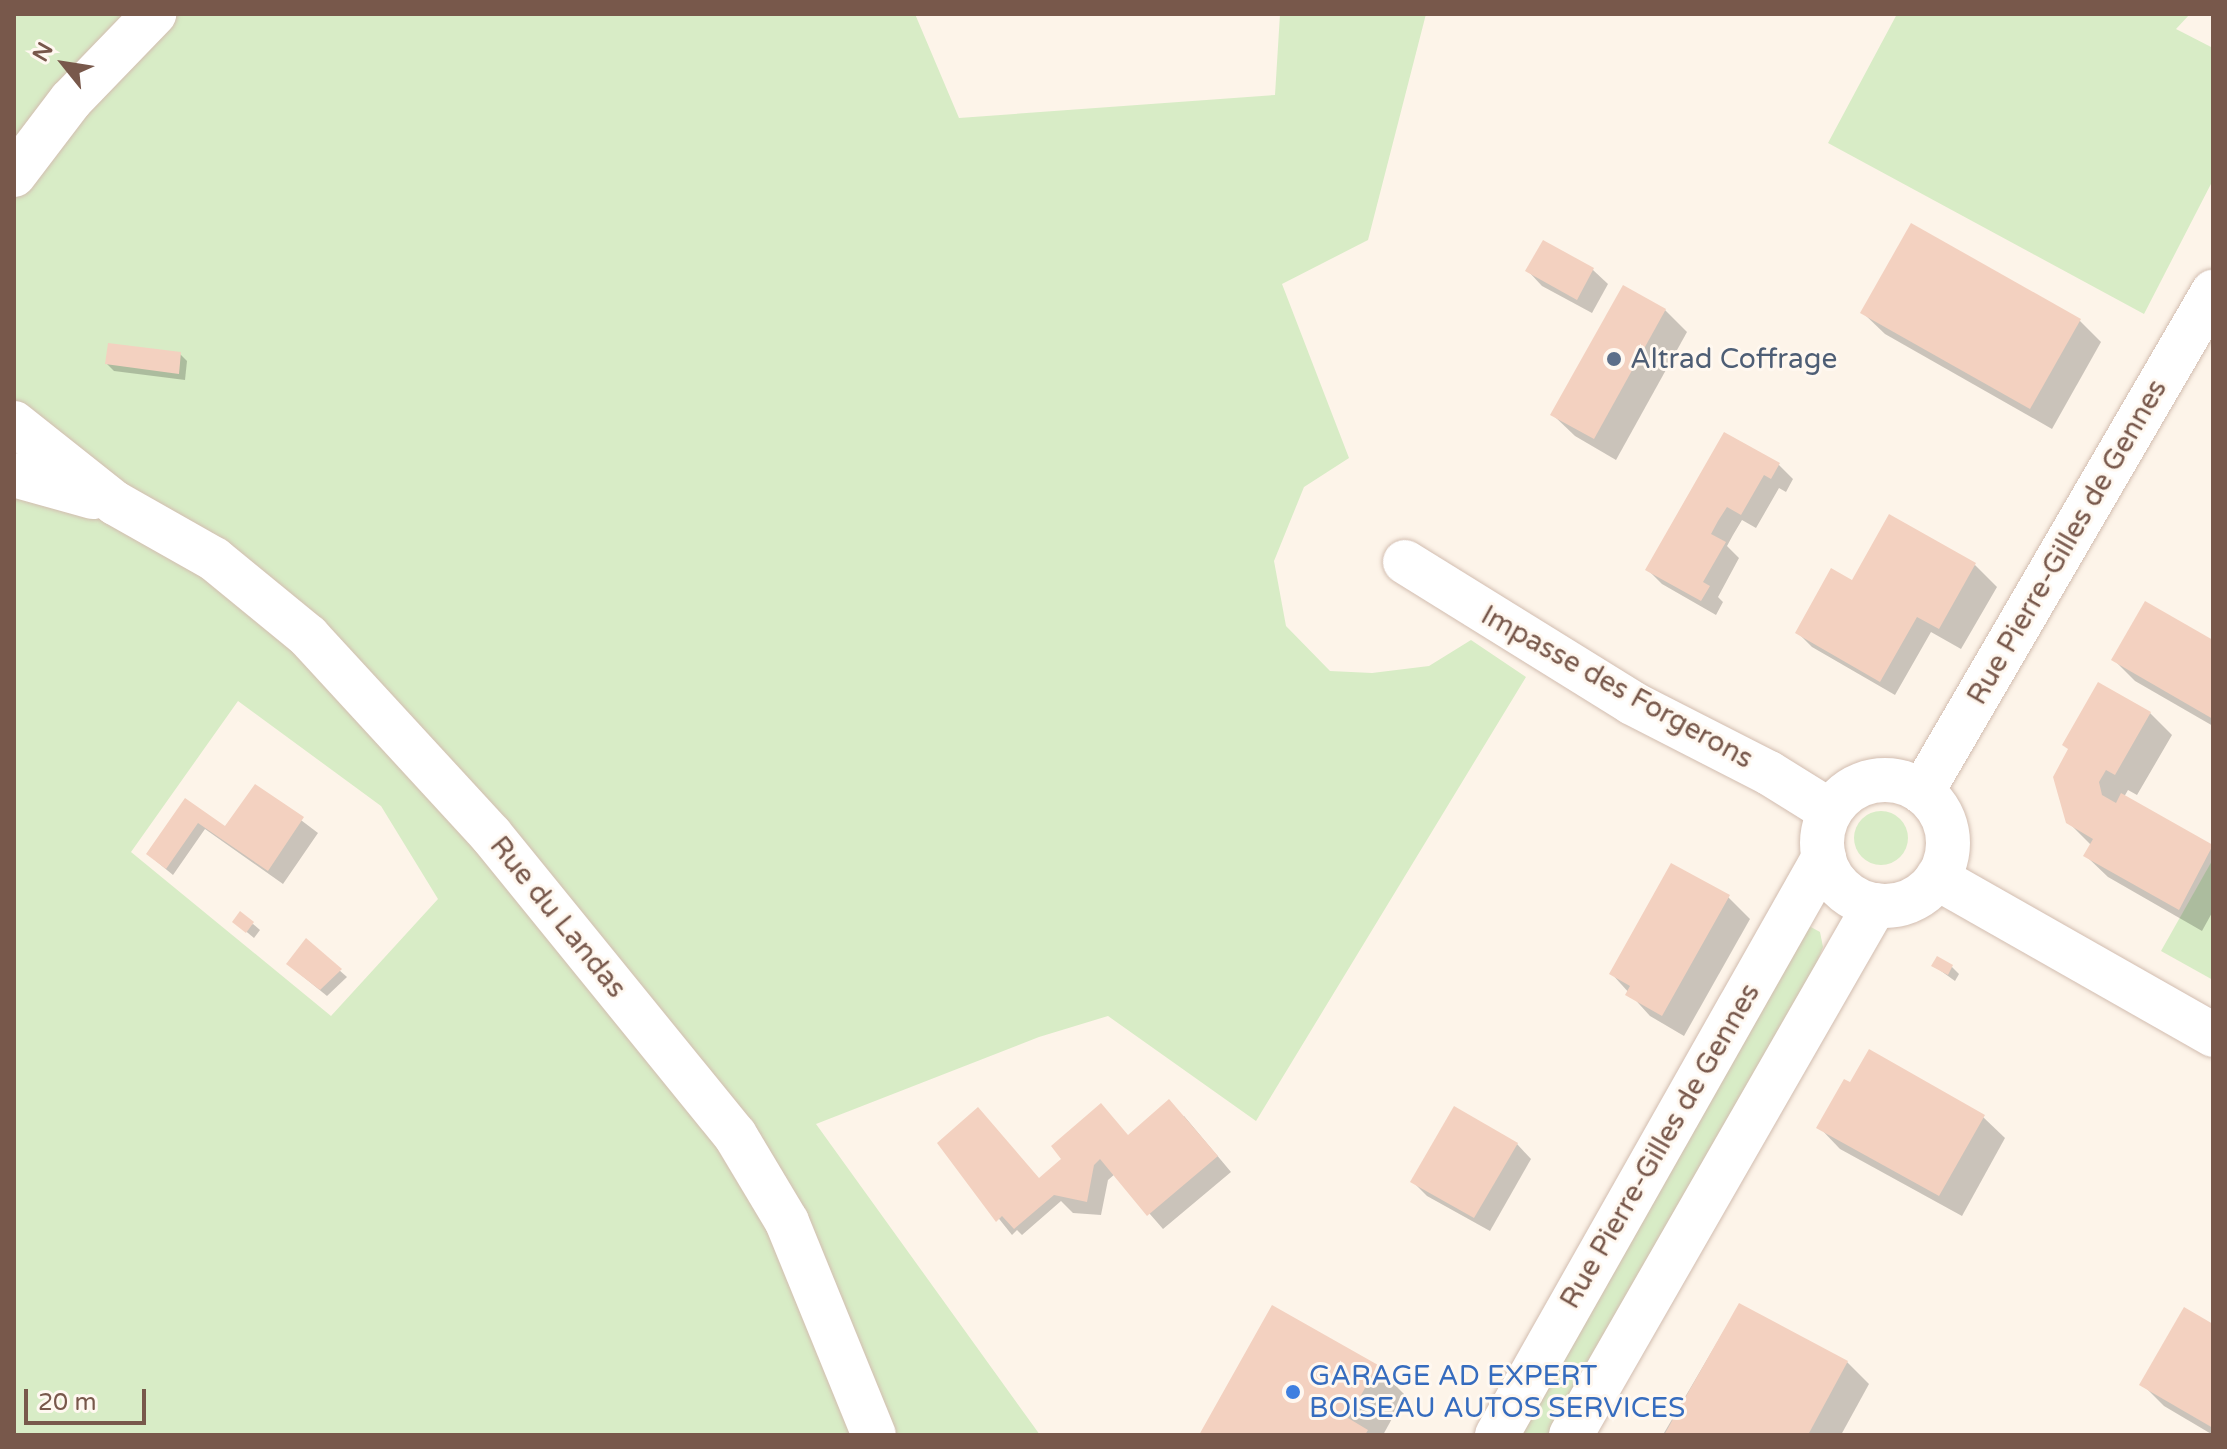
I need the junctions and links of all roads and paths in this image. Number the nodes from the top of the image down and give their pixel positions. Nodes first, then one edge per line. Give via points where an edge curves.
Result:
1 (154, 14) edge
2 (71, 100) junction
3 (14, 139) edge
4 (14, 175) edge
5 (2213, 292) edge
6 (14, 423) edge
7 (14, 475) edge
8 (115, 503) junction
9 (1405, 562) dead end
10 (1922, 792) junction
11 (1830, 811) junction
12 (1824, 857) junction
13 (1937, 878) junction
14 (1875, 905) junction
15 (2213, 1035) edge
16 (874, 1435) edge
17 (1497, 1435) edge
18 (1571, 1435) edge

1 - 2 street
2 - 3 street
2 - 4 street
5 - 10 street, Rue Pierre-Gilles de Gennes
6 - 8 street, Rue du Landas
7 - 8 street, Rue du Landas
8 - 16 street, Rue du Landas via 214,559 308,636 521,871 735,1135 792,1234
9 - 11 street, Impasse des Forgerons via 1632,703 1769,773
10 - 11 street via 1904,783 1872,782 1844,795
10 - 13 street via 1944,823 1947,842
11 - 12 street, Rue Pierre-Gilles de Gennes via 1822,841
12 - 14 street via 1842,889
12 - 17 street, Rue Pierre-Gilles de Gennes
13 - 14 street via 1910,901
13 - 15 street
14 - 18 street

